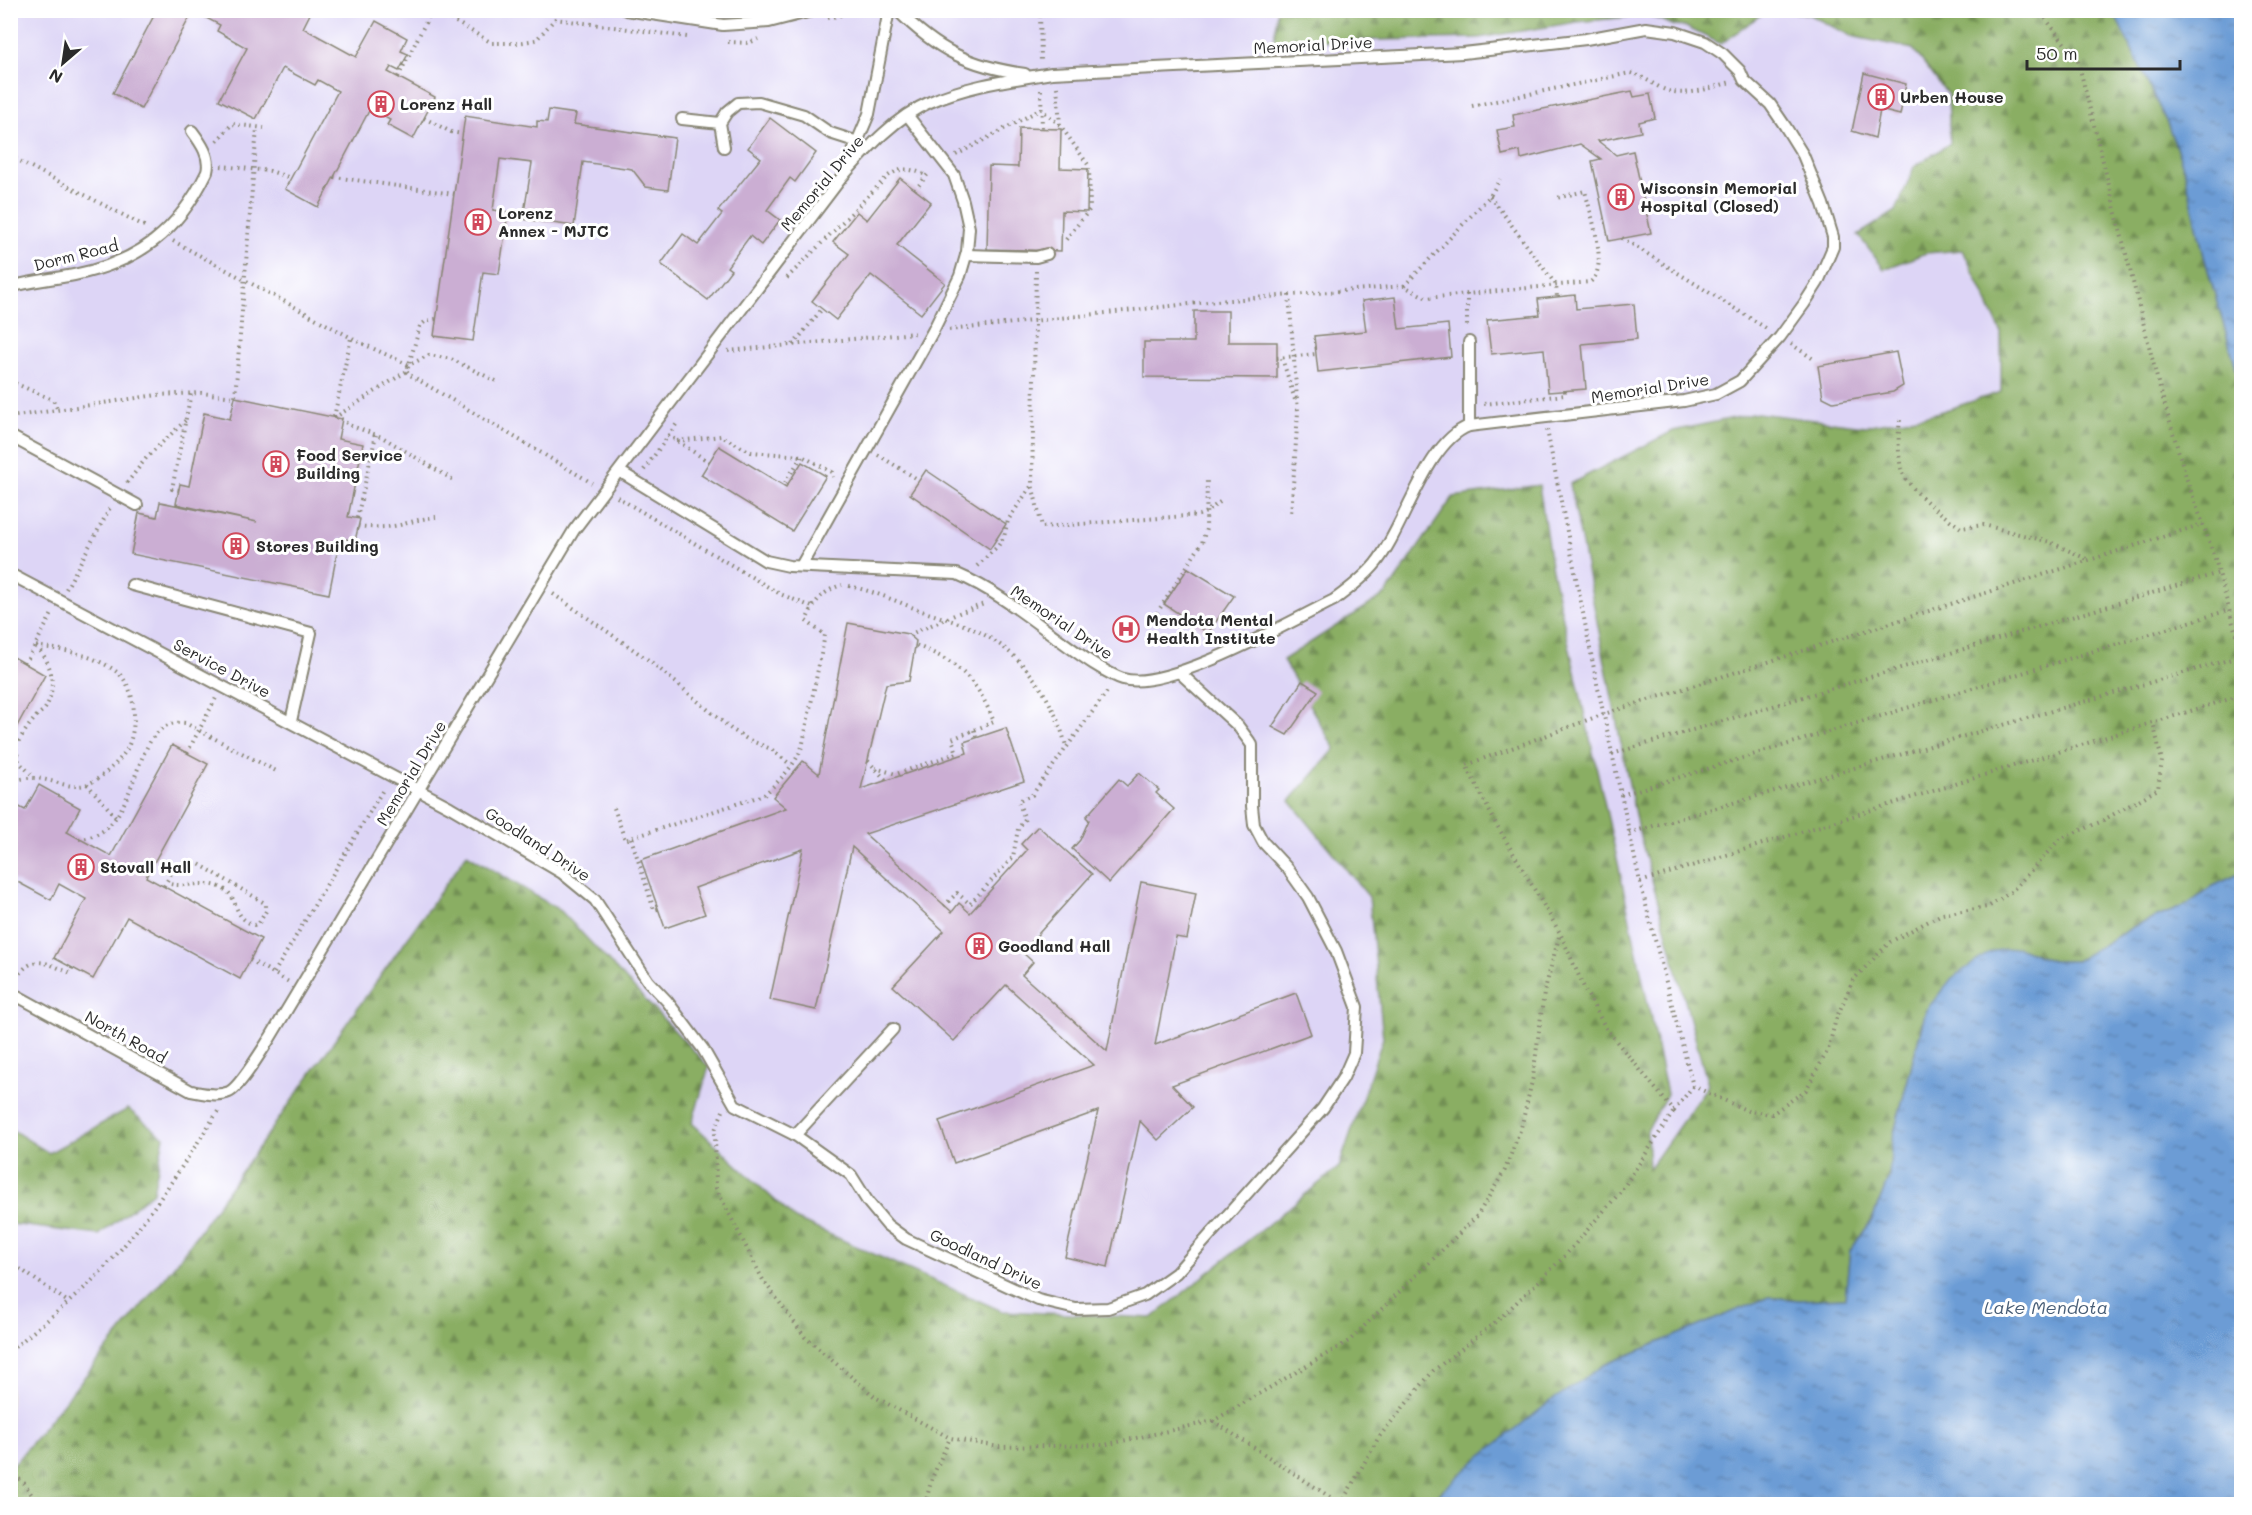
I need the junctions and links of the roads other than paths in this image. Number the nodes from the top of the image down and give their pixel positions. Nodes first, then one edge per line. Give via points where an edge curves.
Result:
1 (626, 10) edge
2 (816, 10) edge
3 (889, 10) edge
4 (897, 10) edge
5 (1034, 76) junction
6 (908, 116) junction
7 (682, 119) dead end
8 (720, 123) junction
9 (192, 131) dead end
10 (858, 141) junction
11 (724, 147) dead end
12 (842, 177) junction
13 (966, 255) junction
14 (1042, 256) road end
15 (10, 287) edge
16 (1469, 342) road end
17 (1469, 426) junction
18 (10, 435) edge
19 (619, 471) junction
20 (137, 505) dead end
21 (801, 566) junction
22 (10, 574) edge
23 (132, 585) dead end
24 (1179, 672) junction
25 (291, 721) junction
26 (420, 790) junction
27 (12, 986) edge
28 (893, 1029) dead end
29 (230, 1092) joint
30 (795, 1135) junction

1 - 2 lane via 723,25 769,22
3 - 10 lane via 869,114
4 - 5 lane via 918,31 963,59
5 - 6 lane, Memorial Drive via 949,95
5 - 17 lane, Memorial Drive via 1463,53 1646,27 1705,42 1723,54 1770,104 1803,155 1833,237 1833,247 1818,282 1780,337 1740,381 1716,394
6 - 12 lane, Memorial Drive via 869,147
6 - 13 lane via 954,175 969,228
7 - 8 lane
8 - 10 lane via 738,103 759,102 804,115 830,133
8 - 11 lane
9 - 15 lane, Dorm Road via 206,152 208,166 185,212 162,236 118,263
10 - 12 lane
12 - 19 lane, Memorial Drive
13 - 14 lane
13 - 21 lane via 933,331
16 - 17 lane
17 - 24 lane, Memorial Drive via 1455,434 1434,459 1391,541 1376,564 1352,587 1334,600
18 - 20 lane
19 - 21 lane, Memorial Drive via 766,561
19 - 26 lane, Memorial Drive via 574,530
21 - 24 lane, Memorial Drive via 957,574 1119,677 1156,679
22 - 25 lane, Service Drive
23 - 25 lane via 311,633
24 - 30 lane, Goodland Drive via 1238,726 1252,745 1254,825 1308,897 1336,951 1357,1007 1354,1053 1323,1108 1176,1273 1144,1295 1108,1308 1077,1309 1038,1300 906,1239 887,1225 851,1175
25 - 26 lane, Service Drive
26 - 29 lane, Memorial Drive via 270,1038
26 - 30 lane, Goodland Drive via 562,873 595,900 648,981 703,1049 735,1105
27 - 29 lane, North Road via 191,1091 210,1095
28 - 30 lane

